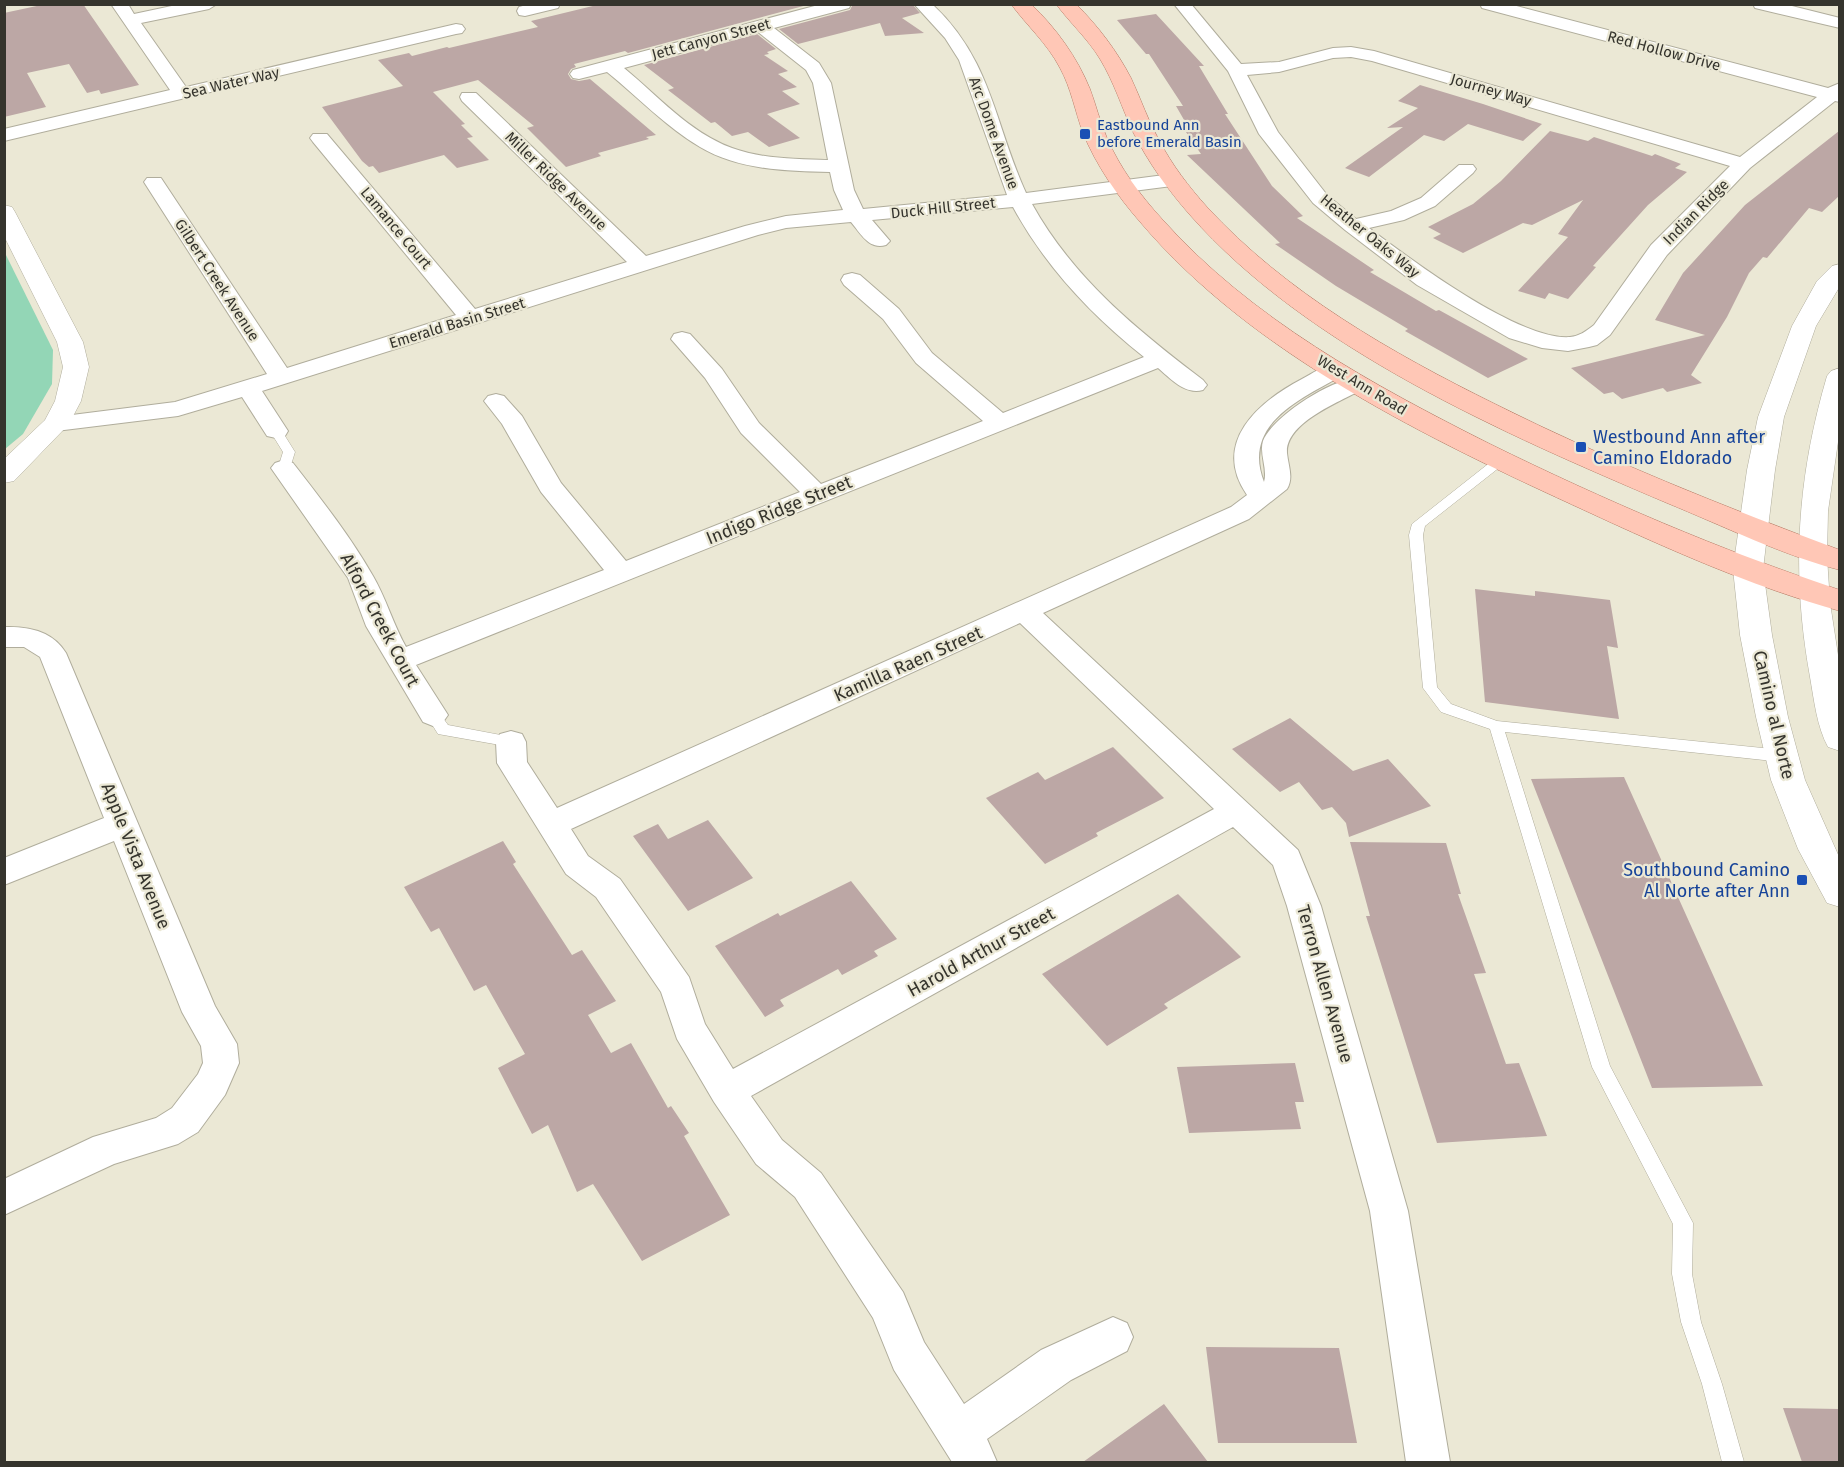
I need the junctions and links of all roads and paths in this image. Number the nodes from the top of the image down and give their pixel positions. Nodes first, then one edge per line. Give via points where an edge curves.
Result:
1 (209, 4) edge
2 (552, 4) edge
3 (843, 4) edge
4 (922, 4) edge
5 (1020, 4) edge
6 (1065, 4) edge
7 (1182, 4) edge
8 (1488, 4) edge
9 (1761, 4) edge
10 (525, 11) dead end
11 (124, 12) edge
12 (1839, 23) edge
13 (761, 26) junction
14 (456, 29) dead end
15 (611, 66) junction
16 (1236, 70) junction
17 (579, 74) dead end
18 (1836, 93) edge
19 (182, 94) junction
20 (469, 98) dead end
21 (4, 135) edge
22 (320, 138) dead end
23 (1743, 164) junction
24 (839, 166) junction
25 (1466, 170) dead end
26 (1172, 180) junction
27 (154, 183) dead end
28 (1125, 186) junction
29 (1019, 200) junction
30 (4, 212) edge
31 (856, 215) junction
32 (1352, 226) junction
33 (879, 241) dead end
34 (643, 265) junction
35 (1839, 271) edge
36 (852, 280) dead end
37 (471, 319) junction
38 (682, 339) dead end
39 (1568, 344) joint
40 (1160, 359) junction
41 (1335, 370) junction
42 (1839, 376) edge
43 (281, 377) junction
44 (1357, 383) junction
45 (1195, 385) dead end
46 (248, 388) junction
47 (496, 401) dead end
48 (1000, 423) junction
49 (56, 424) junction
50 (276, 431) joint
51 (1501, 460) junction
52 (1262, 463) junction
53 (284, 468) joint
54 (4, 475) edge
55 (817, 495) junction
56 (1752, 528) junction
57 (1812, 550) junction
58 (1839, 561) edge
59 (1748, 569) junction
60 (621, 573) junction
61 (1826, 597) edge
62 (1025, 612) junction
63 (17, 638) edge
64 (399, 661) junction
65 (434, 715) joint
66 (1496, 726) junction
67 (1839, 739) edge
68 (511, 742) joint
69 (1782, 756) junction
70 (1236, 812) junction
71 (123, 824) junction
72 (551, 824) junction
73 (4, 872) edge
74 (1838, 890) edge
75 (727, 1091) junction
76 (4, 1198) edge
77 (1113, 1337) dead end
78 (967, 1448) edge
79 (1428, 1462) edge
80 (1733, 1462) edge

1 - 11 street
2 - 10 street
3 - 13 street, Jett Canyon Street
4 - 29 street, Arc Dome Avenue via 948,30 971,68 1002,163
5 - 28 main road, West Ann Road via 1042,27 1070,68 1094,132
6 - 26 main road via 1114,66 1148,141
7 - 16 street, Heather Oaks Way
8 - 18 street, Red Hollow Drive
9 - 12 street
11 - 19 street
13 - 15 street, Jett Canyon Street
13 - 24 street via 813,67 822,83
14 - 19 street, Sea Water Way
15 - 17 street, Jett Canyon Street
15 - 24 street via 709,145 764,161
16 - 23 street, Journey Way via 1279,67 1333,53 1363,54
16 - 32 street, Heather Oaks Way via 1269,134 1320,199
18 - 23 street, Indian Ridge
19 - 21 street, Sea Water Way
20 - 34 street, Miller Ridge Avenue
22 - 37 street, Lamance Court
23 - 39 street, Indian Ridge via 1659,250 1602,330 1589,340
24 - 31 street via 844,190
25 - 32 street via 1428,202 1397,216
26 - 28 street, Duck Hill Street
26 - 56 main road via 1246,257 1328,320 1390,358 1534,434
27 - 43 street, Gilbert Creek Avenue
28 - 29 street, Duck Hill Street
28 - 41 main road, West Ann Road via 1167,238 1220,287
29 - 31 street, Duck Hill Street
29 - 40 street, Arc Dome Avenue via 1043,243 1093,299
30 - 49 main road via 70,342 76,367 68,401
31 - 33 street
31 - 34 street, Emerald Basin Street via 813,218 752,230
32 - 39 street, Heather Oaks Way via 1425,280 1517,333
34 - 37 street, Emerald Basin Street
35 - 56 main road, Camino al Norte via 1804,326 1788,366 1771,417
36 - 48 street via 891,314 924,358
37 - 43 street, Emerald Basin Street
38 - 55 street via 714,374 750,428
40 - 45 street, Arc Dome Avenue
40 - 48 street, Indigo Ridge Street
41 - 44 main road, West Ann Road
41 - 52 street, Kamilla Raen Street via 1288,398 1255,424 1248,444
42 - 57 main road via 1819,465
43 - 46 street, Emerald Basin Street
44 - 51 main road, West Ann Road
44 - 52 street, Kamilla Raen Street via 1288,424
46 - 49 street, Emerald Basin Street via 178,409
46 - 50 street
47 - 60 street via 513,421 550,486
48 - 55 street, Indigo Ridge Street
49 - 54 main road
50 - 53 lane via 289,452
51 - 59 main road, West Ann Road via 1620,516
51 - 66 lane via 1419,524 1416,535 1430,688 1446,708
52 - 62 street, Kamilla Raen Street via 1278,483 1240,513
53 - 64 street, Alford Creek Court via 361,578
55 - 60 street, Indigo Ridge Street
56 - 57 main road
56 - 59 main road, Camino al Norte
57 - 58 main road
57 - 61 main road
59 - 61 main road, West Ann Road
59 - 69 main road, Camino al Norte via 1756,635
60 - 64 street, Indigo Ridge Street
61 - 67 main road via 1831,709
62 - 70 street, Terron Allen Avenue
62 - 72 street, Kamilla Raen Street
63 - 71 street, Apple Vista Avenue via 43,643 52,653
64 - 65 street, Alford Creek Court
65 - 68 lane via 443,730
66 - 69 lane
66 - 80 lane via 1601,1067 1683,1223 1682,1274 1691,1322
68 - 72 street via 512,763
69 - 74 main road, Camino al Norte via 1816,849
70 - 75 street, Harold Arthur Street
70 - 79 street, Terron Allen Avenue via 1287,859 1304,906 1389,1211
71 - 73 street
71 - 76 street, Apple Vista Avenue via 200,1012 219,1044 221,1063 212,1084 185,1120 165,1132 106,1149
72 - 75 street via 576,865 608,888 677,987 689,1028
75 - 78 street via 769,1152 808,1185 890,1306 909,1356
77 - 78 street via 1056,1365

